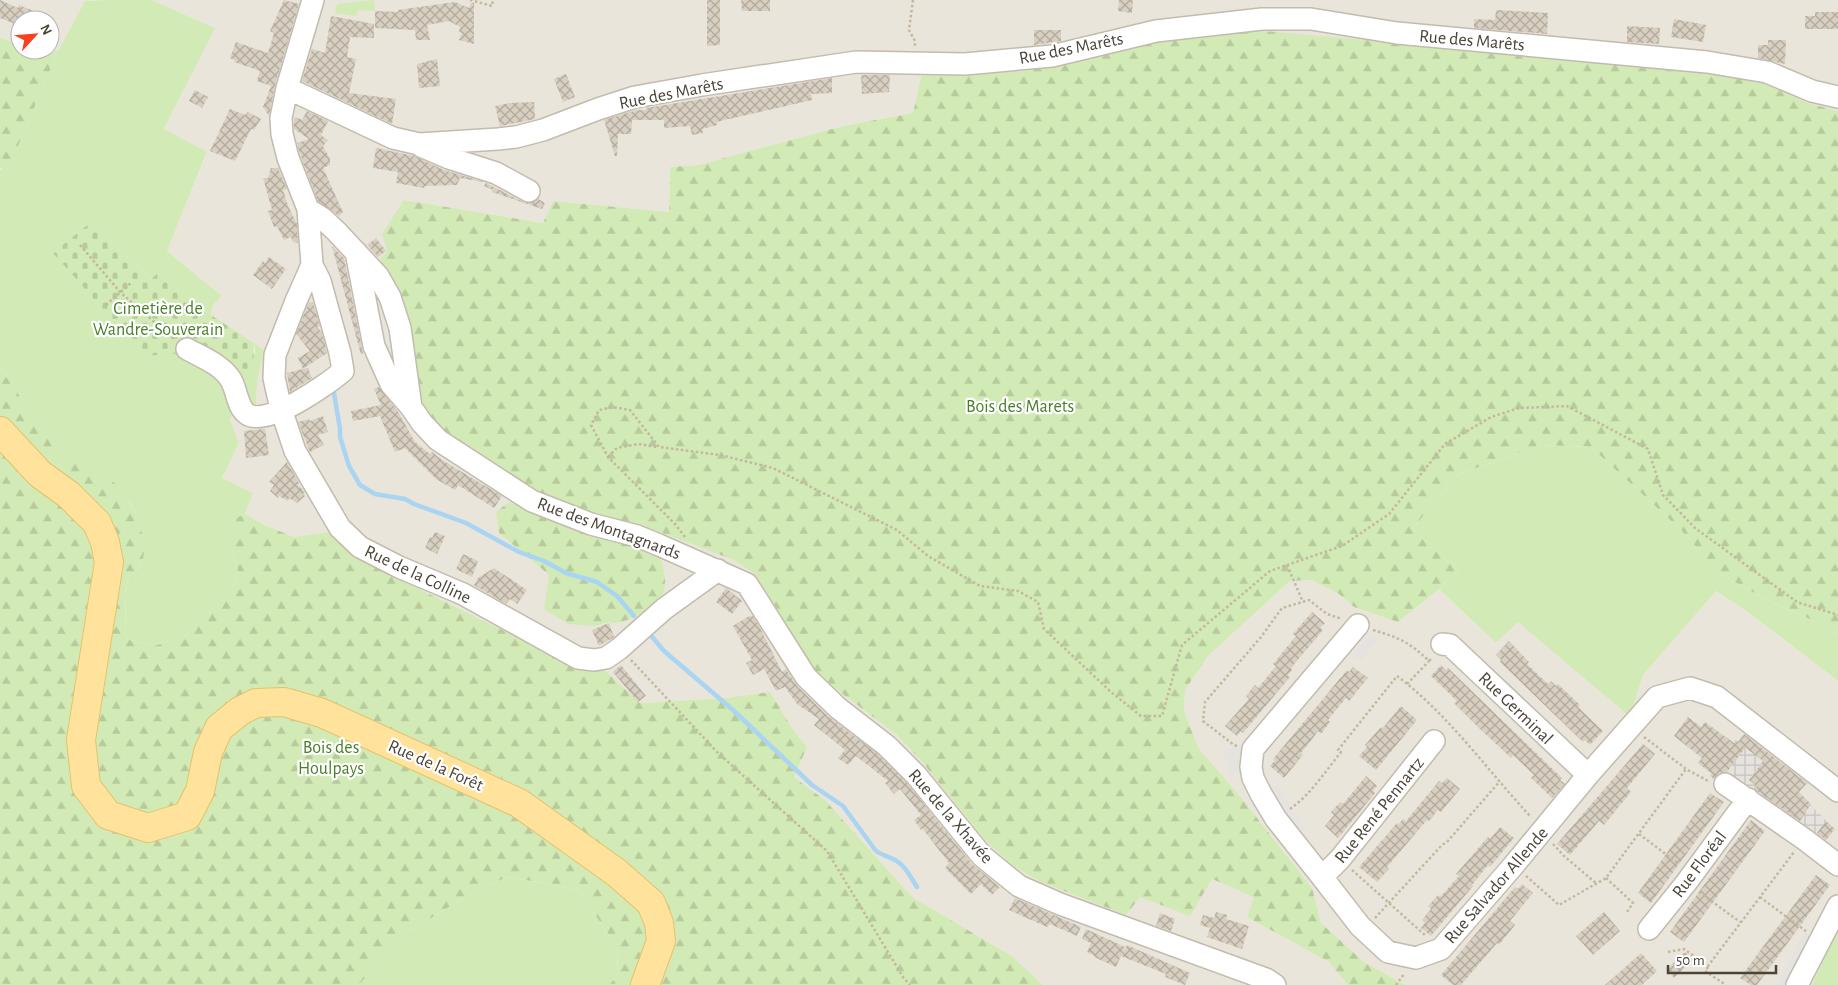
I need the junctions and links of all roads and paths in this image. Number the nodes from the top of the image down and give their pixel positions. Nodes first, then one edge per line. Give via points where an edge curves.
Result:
1 (312, 0) edge
2 (470, 0) edge
3 (493, 0) edge
4 (913, 0) edge
5 (901, 64) junction
6 (287, 88) junction
7 (1838, 97) edge
8 (419, 144) junction
9 (529, 191) dead end
10 (308, 209) junction
11 (80, 245) dead end
12 (356, 252) junction
13 (312, 265) junction
14 (132, 282) dead end
15 (120, 293) junction
16 (106, 305) dead end
17 (187, 349) joint
18 (411, 406) junction
19 (281, 410) junction
20 (0, 431) edge
21 (659, 447) junction
22 (608, 457) junction
23 (695, 560) junction
24 (1286, 564) junction
25 (718, 570) junction
26 (1304, 602) junction
27 (1838, 615) edge
28 (1358, 625) junction
29 (1442, 644) joint
30 (619, 648) junction
31 (1429, 661) junction
32 (1408, 684) dead end
33 (1644, 737) dead end
34 (1434, 741) dead end
35 (1253, 749) junction
36 (1686, 769) junction
37 (1588, 775) junction
38 (1500, 782) dead end
39 (1725, 784) joint
40 (1838, 791) edge
41 (1748, 799) junction
42 (1544, 829) junction
43 (1638, 834) junction
44 (1804, 839) junction
45 (1340, 859) junction
46 (1838, 865) edge
47 (1512, 866) junction
48 (1322, 877) junction
49 (1606, 878) junction
50 (1689, 878) junction
51 (1597, 884) junction
52 (1760, 897) junction
53 (1390, 904) junction
54 (1838, 906) edge
55 (1627, 912) dead end
56 (1740, 922) junction
57 (1649, 929) dead end
58 (1363, 930) junction
59 (1820, 941) junction
60 (1441, 949) junction
61 (1668, 952) dead end
62 (1708, 966) junction
63 (645, 985) edge
64 (910, 985) edge
65 (1275, 985) edge
66 (1726, 985) edge
67 (1797, 985) edge

1 - 6 street, Rue de la Colline
2 - 3 path via 492,6
4 - 5 path via 909,30 915,41 915,51 910,57 901,58
5 - 7 street, Rue des Marêts via 965,64 1052,56 1156,31 1262,18 1311,19 1397,33 1707,62 1767,72 1812,91
5 - 8 street, Rue des Marêts via 856,62 677,89 635,97 516,137
6 - 8 street, Rue des Marêts via 393,138
6 - 10 street, Rue de la Colline via 281,118 282,134
8 - 9 street via 449,158 496,173
10 - 12 street, Rue des Montagnards via 322,218
10 - 13 street, Rue de la Colline
11 - 15 path
12 - 18 street, Rue des Montagnards via 374,346 391,384
12 - 18 street, Rue des Montagnards via 378,276 390,297 400,328
13 - 19 street, Rue de la Colline via 275,355 274,378
13 - 19 street via 320,280 343,371 318,390
14 - 15 path
15 - 16 path
15 - 17 path
17 - 19 street via 226,373 242,409 249,416 260,418
18 - 23 street, Rue des Montagnards via 438,440 532,501 591,524 637,536
19 - 30 street, Rue de la Colline via 295,451 340,528 360,547 463,594 578,658 606,658
20 - 63 main road, Rue de la Forêt via 40,474 69,495 97,523 105,542 109,562 81,740 86,786 108,815 148,828 187,816 200,791 208,752 219,728 256,703 284,702 322,713 519,803 617,873 651,903 659,923 661,941
21 - 22 path via 638,444 616,448
21 - 22 path via 630,410 613,407 599,410 591,424
21 - 24 path via 773,468 897,530 928,556 980,586 1018,591 1038,602 1044,629 1141,716 1162,716 1182,645 1270,571
22 - 23 path via 675,524 694,550
23 - 25 street, Rue des Montagnards
24 - 26 path
24 - 27 path via 1342,546 1389,514 1445,444 1491,417 1519,408 1567,406 1648,449 1663,495 1696,528 1796,602
25 - 30 street, Rue de la Colline via 664,609
25 - 65 street, Rue de la Xhavée via 747,584 806,677 838,708 887,746 916,775 982,856 1020,886
26 - 28 path via 1309,600 1327,614
26 - 35 path via 1282,608 1205,702 1203,721 1234,745
28 - 31 path via 1412,645
28 - 35 street
29 - 31 path
29 - 37 street, Rue Germinal via 1450,644
30 - 64 path via 718,754 827,850
31 - 32 path
33 - 36 path
34 - 45 street, Rue René Pennartz
35 - 48 street, Rue Salvador Allende via 1251,767 1261,794 1276,819
36 - 39 path via 1718,786
36 - 43 path
37 - 40 street, Rue Salvador Allende via 1657,697 1690,688 1717,697
37 - 42 street, Rue Salvador Allende
38 - 53 path
39 - 41 street
41 - 44 street
41 - 50 street, Rue Floréal
42 - 47 street, Rue Salvador Allende
42 - 51 path via 1553,845
43 - 49 path
43 - 50 path
44 - 46 street
44 - 52 path
45 - 48 street, Rue René Pennartz
45 - 53 path
47 - 51 path via 1559,905
47 - 60 street, Rue Salvador Allende
48 - 58 street, Rue Salvador Allende
49 - 51 path
49 - 55 path via 1633,903
50 - 56 path
50 - 57 street, Rue Floréal
52 - 56 path
52 - 59 path
53 - 58 path
53 - 60 path
54 - 59 street
56 - 62 path
58 - 60 street, Rue Salvador Allende via 1388,952 1416,958
59 - 67 street
61 - 62 path via 1684,949
62 - 66 path via 1704,970

